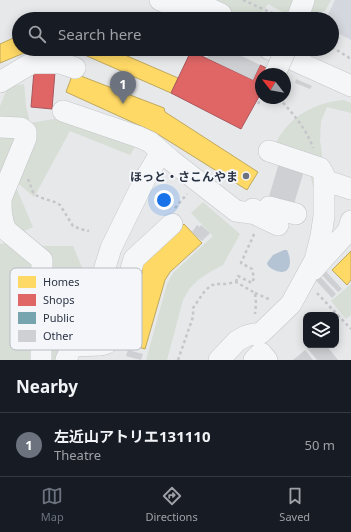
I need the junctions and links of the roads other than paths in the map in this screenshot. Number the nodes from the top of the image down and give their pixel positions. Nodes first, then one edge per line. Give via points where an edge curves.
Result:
1 (160, 0) edge
2 (191, 0) edge
3 (304, 0) edge
4 (199, 12) edge
5 (207, 12) edge
6 (300, 12) edge
7 (283, 56) edge
8 (285, 56) edge
9 (75, 68) dead end
10 (278, 68) edge
11 (0, 82) edge
12 (351, 86) edge
13 (63, 111) dead end
14 (0, 127) edge
15 (270, 151) dead end
16 (161, 152) junction
17 (322, 174) junction
18 (351, 189) edge
19 (0, 200) edge
20 (296, 214) dead end
21 (254, 217) junction
22 (351, 221) edge
23 (172, 224) dead end
24 (278, 225) dead end
25 (7, 237) edge
26 (110, 250) junction
27 (134, 259) junction
28 (42, 268) edge
29 (105, 268) edge
30 (131, 268) edge
31 (305, 279) junction
32 (40, 350) edge
33 (81, 350) edge
34 (69, 353) edge
35 (40, 360) edge
36 (219, 360) edge
37 (254, 360) edge
38 (267, 360) edge

1 - 4 street
2 - 5 street
3 - 6 street
7 - 10 street, bridge
8 - 12 street
9 - 11 street via 60,63 32,63
13 - 16 street via 139,137 150,142
14 - 19 street via 21,128 26,132 20,156
15 - 17 street
16 - 21 street via 236,211
16 - 26 street
17 - 18 street
17 - 31 street via 324,216 321,236 315,260
19 - 25 street
20 - 21 street via 269,207 263,215
21 - 24 street
22 - 31 street via 348,231
23 - 27 street
25 - 28 street via 42,260
26 - 27 street
26 - 29 street
27 - 30 street
31 - 36 street via 291,304 261,333 237,341
32 - 35 street
33 - 34 street
37 - 38 street via 261,354

